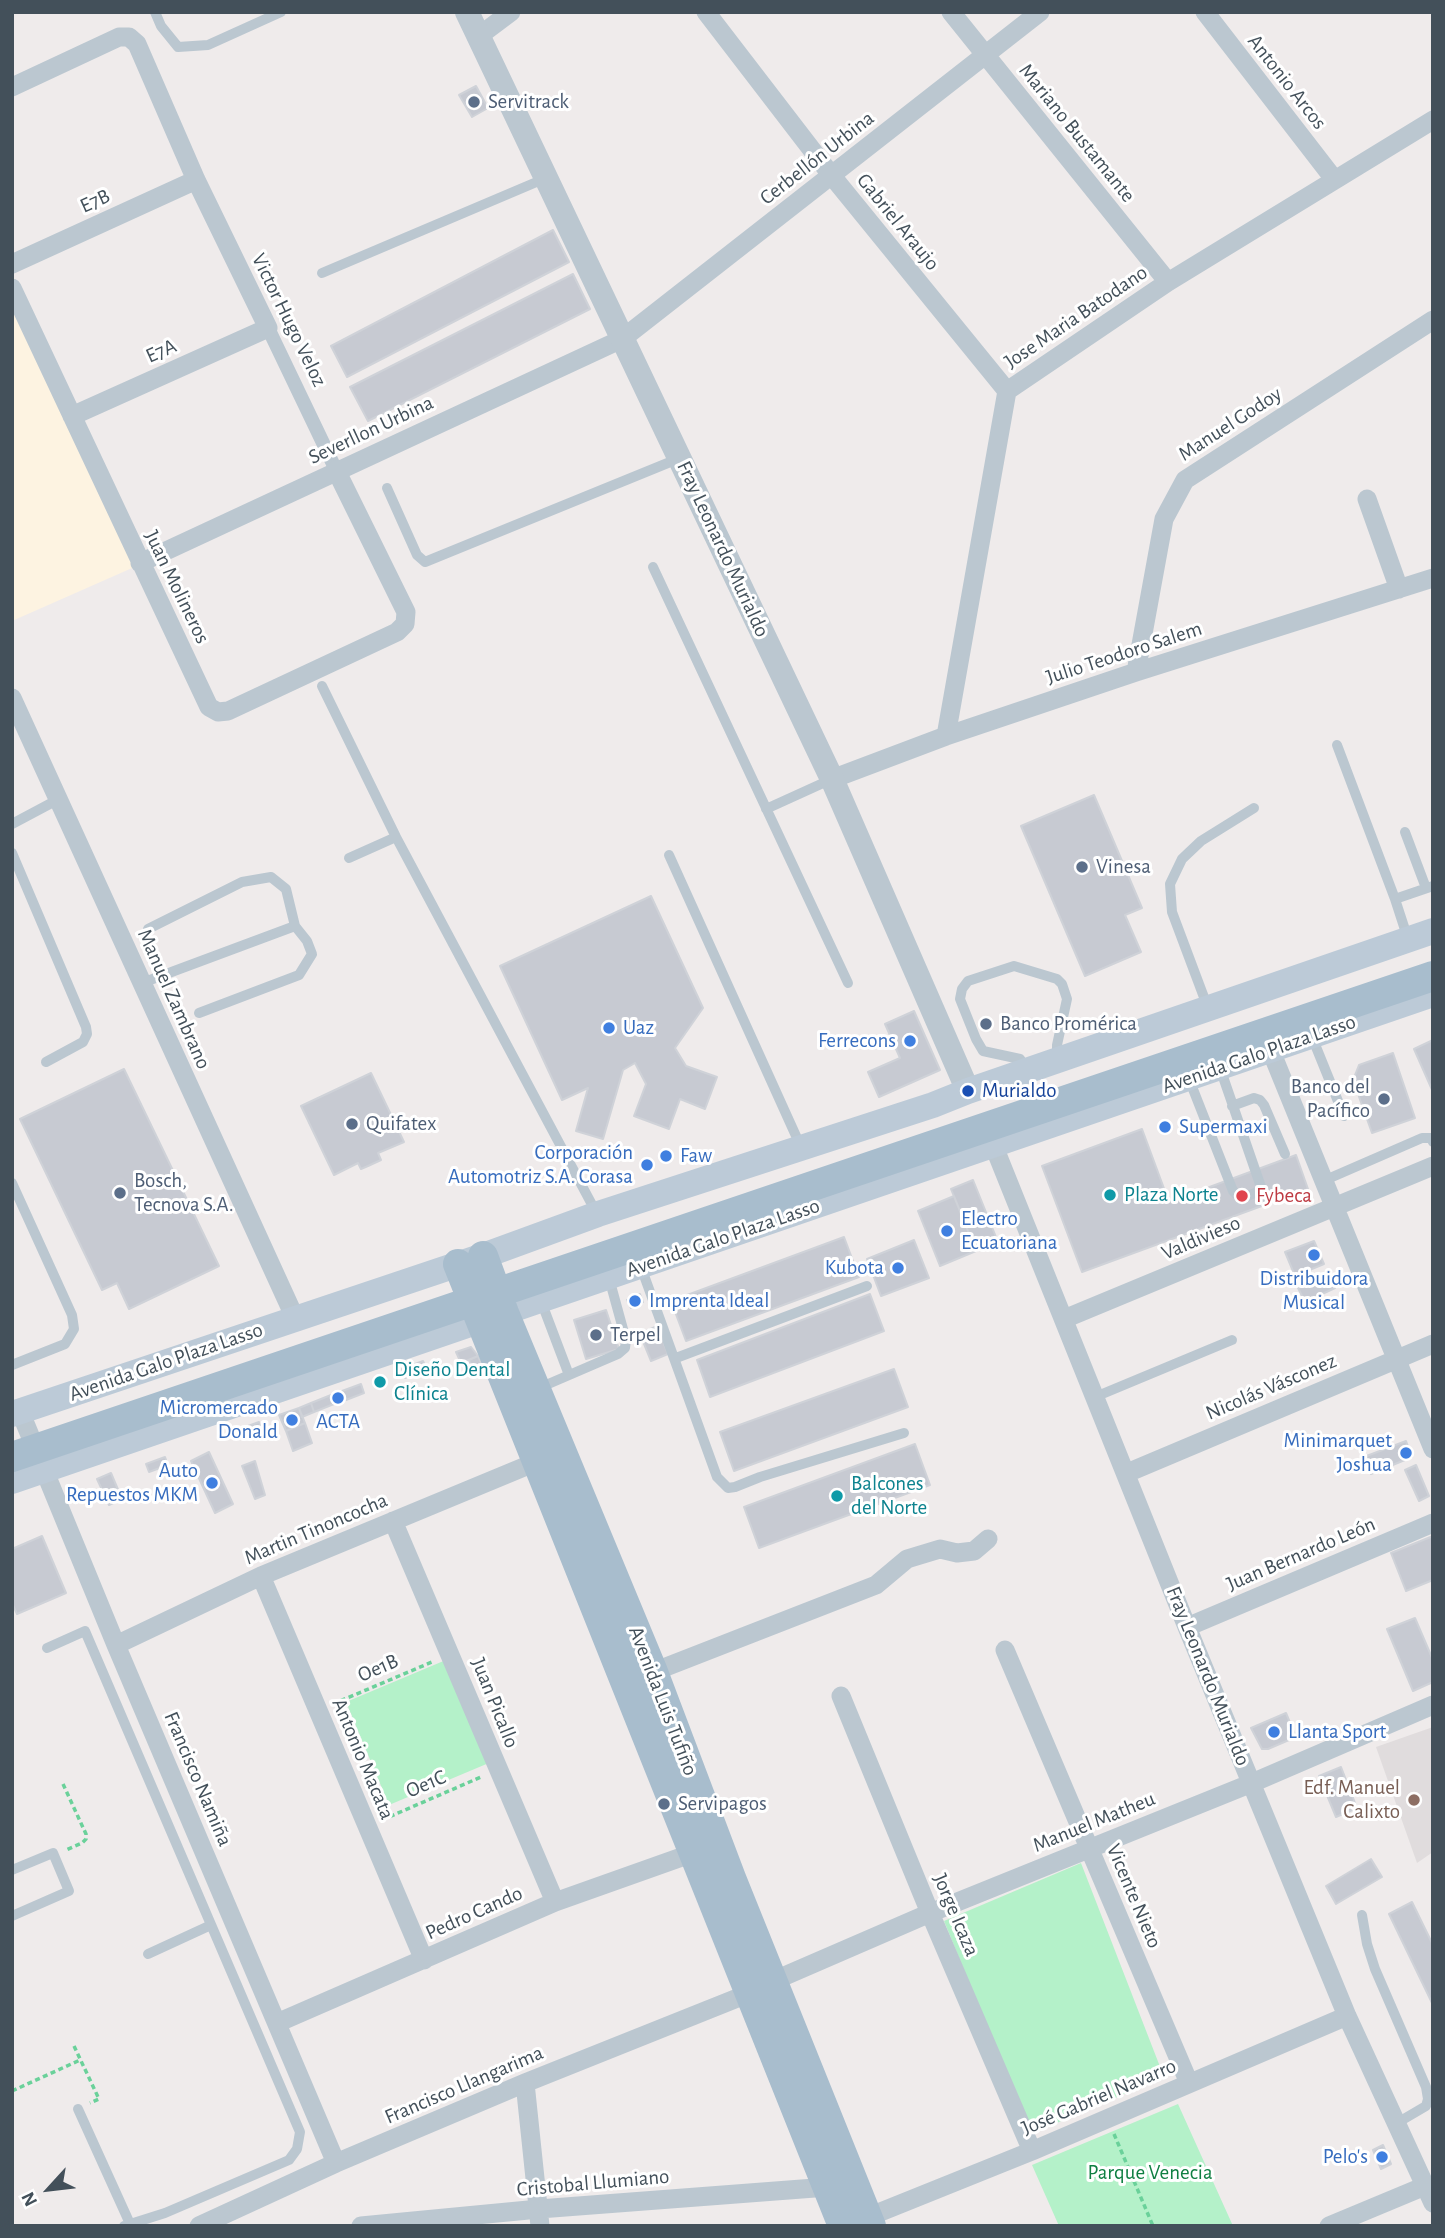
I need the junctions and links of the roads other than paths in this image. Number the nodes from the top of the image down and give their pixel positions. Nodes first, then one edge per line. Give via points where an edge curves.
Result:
1 (155, 12) edge
2 (281, 12) edge
3 (467, 12) edge
4 (511, 12) edge
5 (706, 12) edge
6 (951, 12) edge
7 (1040, 12) edge
8 (1205, 12) edge
9 (479, 36) junction
10 (984, 55) junction
11 (12, 86) edge
12 (1433, 120) edge
13 (832, 176) junction
14 (546, 178) junction
15 (1334, 179) junction
16 (196, 180) junction
17 (12, 264) edge
18 (322, 273) dead end
19 (1168, 282) junction
20 (12, 288) edge
21 (1433, 320) edge
22 (268, 328) junction
23 (622, 339) junction
24 (1007, 391) junction
25 (72, 416) junction
26 (680, 458) junction
27 (336, 470) junction
28 (387, 488) dead end
29 (1367, 499) dead end
30 (140, 563) junction
31 (653, 567) dead end
32 (1433, 578) edge
33 (1399, 589) junction
34 (405, 624) joint
35 (1136, 672) junction
36 (322, 686) dead end
37 (12, 698) edge
38 (946, 737) junction
39 (1337, 745) dead end
40 (832, 779) junction
41 (58, 799) junction
42 (1254, 808) dead end
43 (766, 809) junction
44 (12, 824) edge
45 (1405, 832) dead end
46 (396, 837) junction
47 (12, 853) edge
48 (669, 855) dead end
49 (349, 858) dead end
50 (1429, 887) edge
51 (1395, 900) junction
52 (295, 926) junction
53 (148, 929) dead end
54 (1420, 935) edge
55 (1433, 958) edge
56 (1433, 976) edge
57 (142, 983) junction
58 (848, 983) dead end
59 (1433, 993) edge
60 (1208, 1008) junction
61 (199, 1013) dead end
62 (1312, 1036) junction
63 (1271, 1051) junction
64 (1057, 1060) junction
65 (46, 1062) dead end
66 (1220, 1068) junction
67 (1028, 1070) junction
68 (1189, 1078) junction
69 (968, 1091) junction
70 (1232, 1106) junction
71 (1344, 1116) dead end
72 (1433, 1142) edge
73 (993, 1144) junction
74 (802, 1147) junction
75 (1284, 1154) dead end
76 (1433, 1166) edge
77 (1323, 1181) junction
78 (12, 1183) edge
79 (1334, 1207) junction
80 (598, 1214) junction
81 (641, 1266) junction
82 (609, 1277) junction
83 (867, 1286) dead end
84 (482, 1289) junction
85 (541, 1300) junction
86 (295, 1318) junction
87 (1064, 1319) junction
88 (1232, 1339) dead end
89 (1433, 1344) edge
90 (676, 1358) junction
91 (1397, 1359) junction
92 (12, 1364) edge
93 (569, 1375) junction
94 (536, 1389) junction
95 (1096, 1397) junction
96 (904, 1433) dead end
97 (24, 1438) edge
98 (1433, 1449) edge
99 (536, 1462) junction
100 (1127, 1473) junction
101 (12, 1481) edge
102 (393, 1521) junction
103 (1433, 1523) edge
104 (988, 1539) dead end
105 (261, 1576) junction
106 (1187, 1627) junction
107 (116, 1645) junction
108 (47, 1648) dead end
109 (1005, 1650) dead end
110 (653, 1672) junction
111 (841, 1696) dead end
112 (1433, 1705) edge
113 (1252, 1783) junction
114 (1089, 1849) junction
115 (693, 1853) junction
116 (12, 1870) edge
117 (719, 1883) junction
118 (555, 1902) junction
119 (930, 1913) junction
120 (1362, 1915) dead end
121 (12, 1916) edge
122 (211, 1925) junction
123 (148, 1954) dead end
124 (424, 1960) junction
125 (761, 1987) junction
126 (1347, 2016) junction
127 (277, 2023) junction
128 (525, 2083) junction
129 (799, 2083) junction
130 (1189, 2083) junction
131 (78, 2109) dead end
132 (1397, 2123) junction
133 (1032, 2151) junction
134 (336, 2163) junction
135 (828, 2187) junction
136 (1429, 2195) edge
137 (540, 2218) edge
138 (861, 2223) edge
139 (128, 2225) edge
140 (199, 2226) edge
141 (361, 2226) edge
142 (1329, 2226) edge

1 - 2 lane via 177,47 208,45
3 - 9 street, Fray Leonardo Murialdo
4 - 9 street
5 - 13 street, Gabriel Araujo
6 - 10 street, Mariano Bustamante
7 - 10 street, Cerbellón Urbina
8 - 15 street, Antonio Arcos
9 - 14 street, Fray Leonardo Murialdo
10 - 13 street, Cerbellón Urbina
10 - 19 street, Mariano Bustamante
11 - 16 street, Victor Hugo Veloz via 119,37 129,37 137,44
12 - 15 street, Jose Maria Batodano
13 - 23 street, Cerbellón Urbina
13 - 24 street, Gabriel Araujo
14 - 18 lane
14 - 23 street, Fray Leonardo Murialdo
15 - 19 street, Jose Maria Batodano
16 - 17 street, E7B
16 - 22 street, Victor Hugo Veloz
19 - 24 street, Jose Maria Batodano
20 - 25 street, Juan Molineros
21 - 35 street, Manuel Godoy via 1185,480 1164,519
22 - 25 street, E7A
22 - 27 street, Victor Hugo Veloz
23 - 26 street, Fray Leonardo Murialdo
23 - 27 street, Severllon Urbina
24 - 38 street, Jose Maria Batodano
25 - 30 street, Juan Molineros
26 - 28 lane via 425,562 417,555
26 - 40 street, Fray Leonardo Murialdo
27 - 30 street, Severllon Urbina
27 - 34 street, Victor Hugo Veloz via 405,612
29 - 33 street
30 - 34 street, Juan Molineros via 209,707 218,712 397,632
31 - 43 lane
32 - 33 street, Julio Teodoro Salem
33 - 35 street, Julio Teodoro Salem
35 - 38 street, Julio Teodoro Salem
36 - 46 lane
37 - 41 street, Manuel Zambrano
38 - 40 street, Julio Teodoro Salem
39 - 51 lane
40 - 43 lane
40 - 69 street, Fray Leonardo Murialdo
41 - 44 lane
41 - 57 street, Manuel Zambrano
42 - 60 lane via 1182,859 1170,884 1172,912
43 - 58 lane
45 - 50 lane
46 - 49 lane
46 - 80 lane
47 - 65 lane via 86,1027 83,1042
48 - 74 lane
50 - 51 lane
51 - 54 lane
52 - 53 lane via 286,889 271,877 242,883
52 - 57 lane
52 - 61 lane via 312,954 299,975
54 - 60 main road, Avenida Galo Plaza Lasso
55 - 84 main road, Avenida Galo Plaza Lasso via 854,1151
56 - 84 main road, Avenida Galo Plaza Lasso
57 - 86 street, Manuel Zambrano
59 - 62 main road, Avenida Galo Plaza Lasso
60 - 64 main road, Avenida Galo Plaza Lasso
62 - 63 main road, Avenida Galo Plaza Lasso
62 - 71 lane
63 - 66 main road, Avenida Galo Plaza Lasso
63 - 77 street
64 - 67 main road, Avenida Galo Plaza Lasso
64 - 67 lane via 1067,999 1057,979 1014,966 968,981 960,999 983,1051 1020,1059
66 - 68 main road, Avenida Galo Plaza Lasso
66 - 70 lane
67 - 69 main road, Avenida Galo Plaza Lasso
68 - 70 lane via 1233,1191 1241,1199 1261,1186
68 - 73 main road, Avenida Galo Plaza Lasso
69 - 74 main road, Avenida Galo Plaza Lasso
70 - 75 lane via 1261,1100
72 - 77 lane via 1422,1138
73 - 81 main road, Avenida Galo Plaza Lasso
73 - 87 street, Fray Leonardo Murialdo
74 - 80 main road, Avenida Galo Plaza Lasso
76 - 79 street, Valdivieso
77 - 79 street
78 - 92 lane via 72,1315 74,1329 65,1344
79 - 87 street, Valdivieso
79 - 91 street
80 - 84 main road, Avenida Galo Plaza Lasso
81 - 82 main road, Avenida Galo Plaza Lasso
81 - 90 lane
82 - 85 main road, Avenida Galo Plaza Lasso
82 - 93 lane via 625,1348
83 - 90 lane
84 - 85 main road, Avenida Galo Plaza Lasso
84 - 86 main road, Avenida Galo Plaza Lasso
84 - 94 main road, Avenida Luis Tufiño
84 - 97 main road, Avenida Galo Plaza Lasso
84 - 97 main road, Avenida Galo Plaza Lasso
84 - 99 main road, Avenida Luis Tufiño
85 - 93 lane
86 - 97 main road, Avenida Galo Plaza Lasso
87 - 95 street, Fray Leonardo Murialdo
88 - 95 lane
89 - 91 street, Nicolás Vásconez
90 - 96 lane via 718,1477 727,1488
91 - 98 street
91 - 100 street, Nicolás Vásconez
93 - 94 lane
94 - 110 main road, Avenida Luis Tufiño
95 - 100 street, Fray Leonardo Murialdo
97 - 101 main road, Avenida Galo Plaza Lasso
97 - 107 street, Francisco Namiña
99 - 102 street, Martin Tinoncocha
99 - 115 main road, Avenida Luis Tufiño
100 - 106 street, Fray Leonardo Murialdo
102 - 105 street, Martin Tinoncocha
102 - 118 street, Juan Picallo
103 - 106 street, Juan Bernardo León
104 - 110 street via 974,1551 940,1549 907,1559 876,1585
105 - 107 street, Martin Tinoncocha
105 - 124 street, Antonio Macata
106 - 113 street, Fray Leonardo Murialdo
107 - 127 street, Francisco Namiña
108 - 122 lane via 85,1631
109 - 114 street, Vicente Nieto
110 - 117 main road, Avenida Luis Tufiño
111 - 119 street, Jorge Icaza
112 - 113 street, Manuel Matheu
113 - 114 street, Manuel Matheu
113 - 126 street, Fray Leonardo Murialdo
114 - 119 street, Manuel Matheu
114 - 130 street, Vicente Nieto
115 - 117 main road, Avenida Luis Tufiño
115 - 118 street, Pedro Cando
116 - 121 lane via 53,1853 69,1891
117 - 125 main road, Avenida Luis Tufiño
118 - 124 street, Pedro Cando
119 - 125 street, Manuel Matheu
119 - 133 street, Jorge Icaza
120 - 132 lane via 1375,1969 1426,2087 1426,2106
122 - 123 lane
122 - 139 lane via 300,2132 299,2142 289,2160
124 - 127 street, Pedro Cando
125 - 128 street, Francisco Llangarima
125 - 129 main road, Avenida Luis Tufiño
126 - 130 street, José Gabriel Navarro
126 - 132 street, Fray Leonardo Murialdo
127 - 134 street, Francisco Namiña
128 - 134 street, Francisco Llangarima
128 - 137 street
129 - 135 main road, Avenida Luis Tufiño
129 - 138 main road, Avenida Luis Tufiño
130 - 133 street, José Gabriel Navarro
131 - 139 lane
132 - 136 street, Fray Leonardo Murialdo
133 - 138 street, José Gabriel Navarro
134 - 140 street, Francisco Llangarima
135 - 137 street, Cristobal Llumiano
135 - 138 main road, Avenida Luis Tufiño
136 - 142 street
137 - 141 street, Cristobal Llumiano

